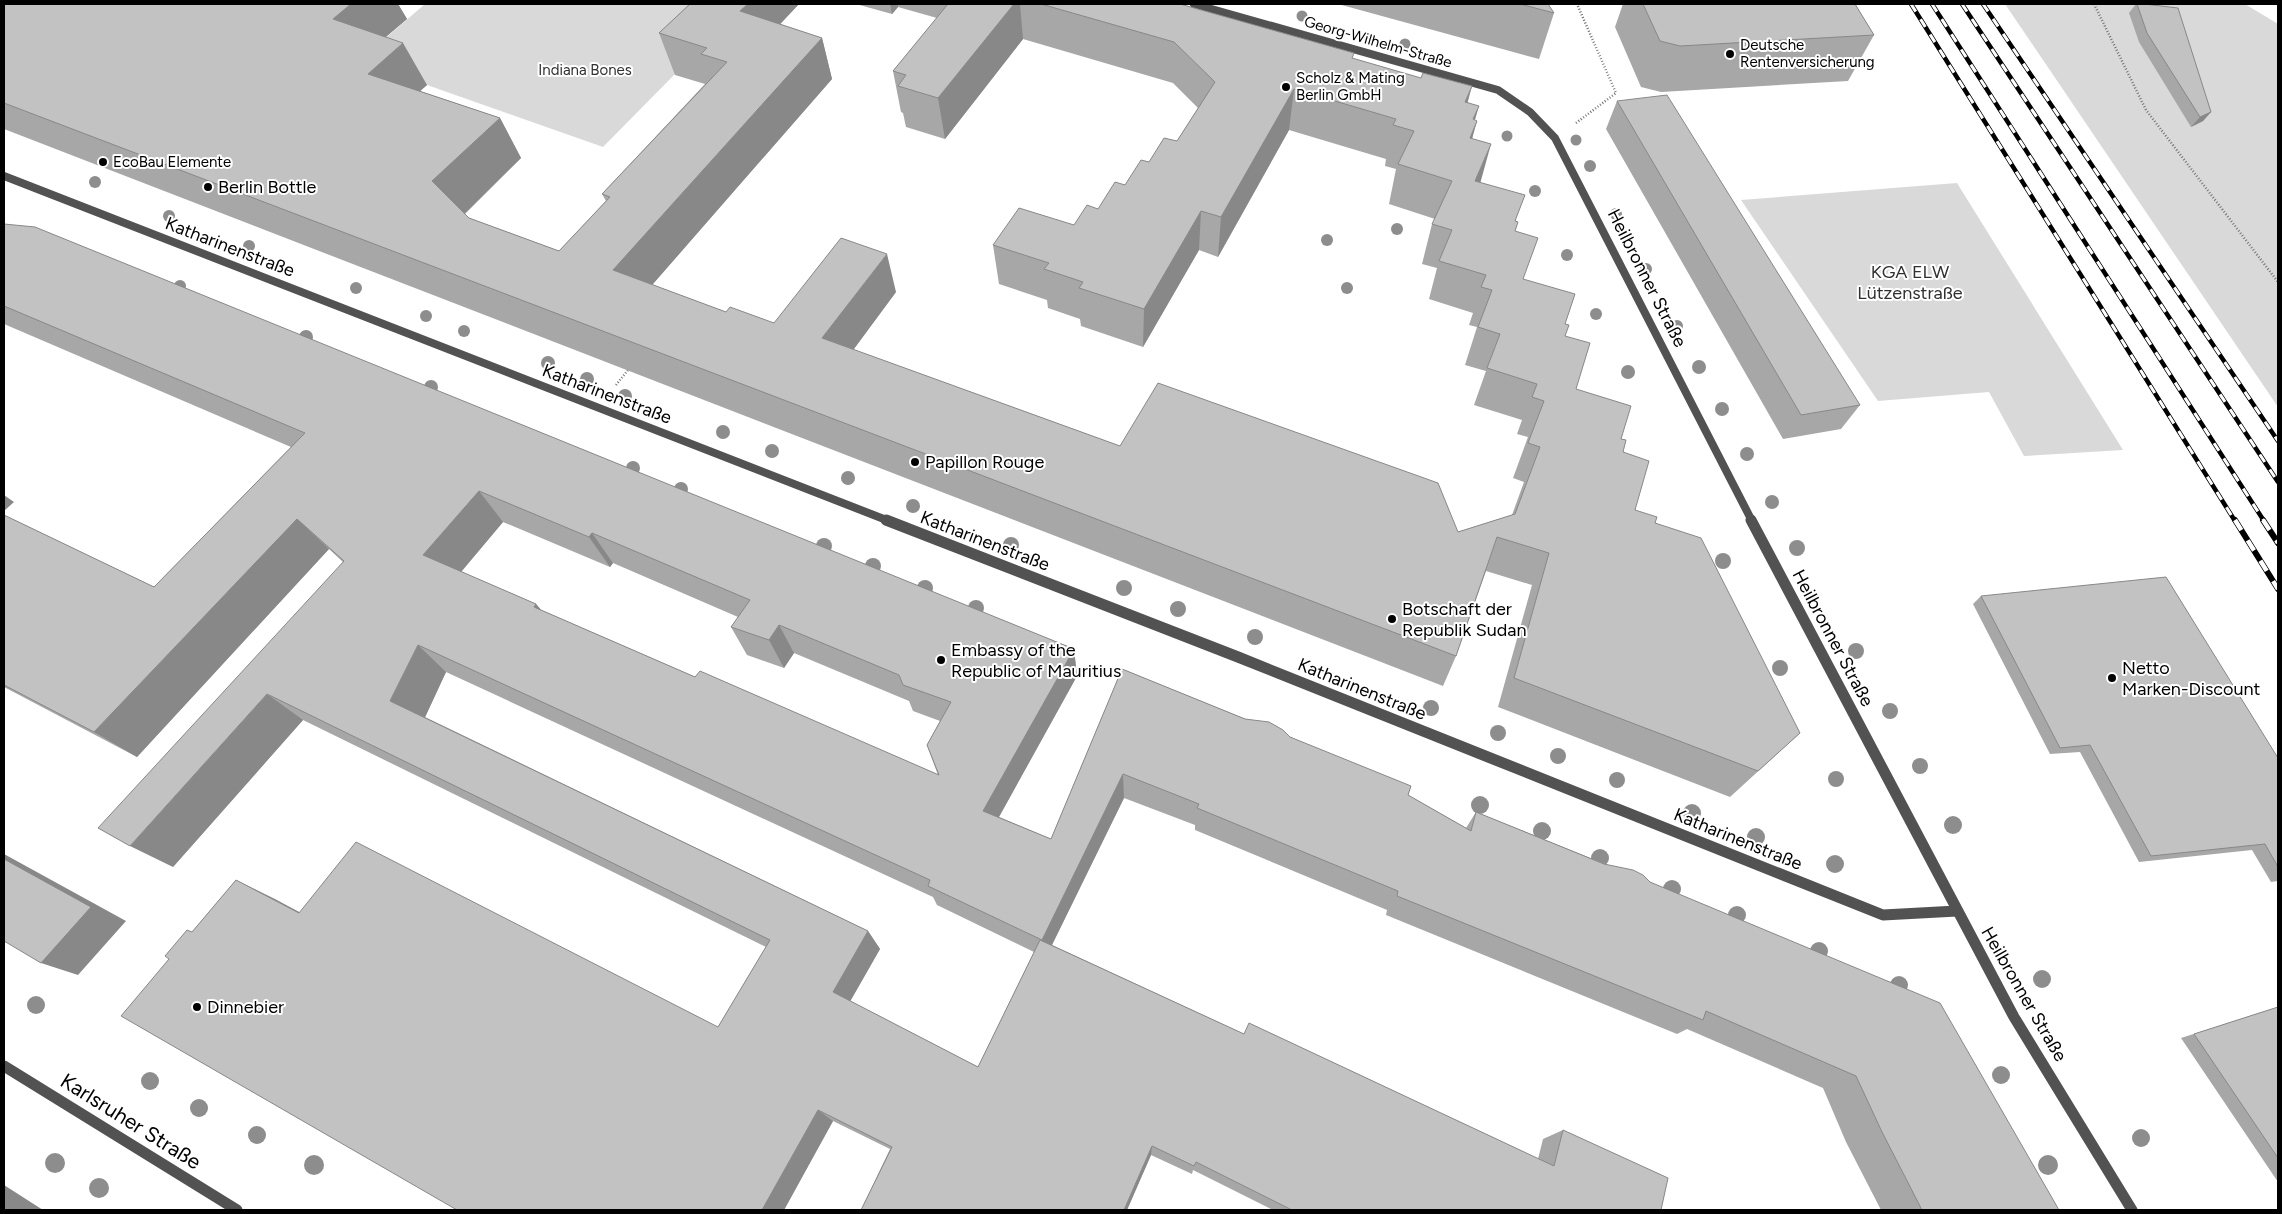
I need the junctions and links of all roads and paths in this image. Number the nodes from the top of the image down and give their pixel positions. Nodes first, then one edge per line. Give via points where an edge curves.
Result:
1 (1194, 4) edge
2 (1576, 4) edge
3 (2094, 4) edge
4 (1498, 90) joint
5 (1570, 128) dead end
6 (4, 176) edge
7 (2278, 282) edge
8 (1957, 911) junction
9 (4, 1066) edge
10 (237, 1210) edge
11 (2132, 1210) edge

1 - 4 street, Georg-Wilhelm-Straße
2 - 5 path via 1616,93
3 - 7 path via 2146,110
4 - 8 street, Heilbronner Straße via 1530,112 1554,138
6 - 8 street, Katharinenstraße via 1238,657 1883,915
8 - 11 street, Heilbronner Straße via 2014,1017
9 - 10 street, Karlsruher Straße

